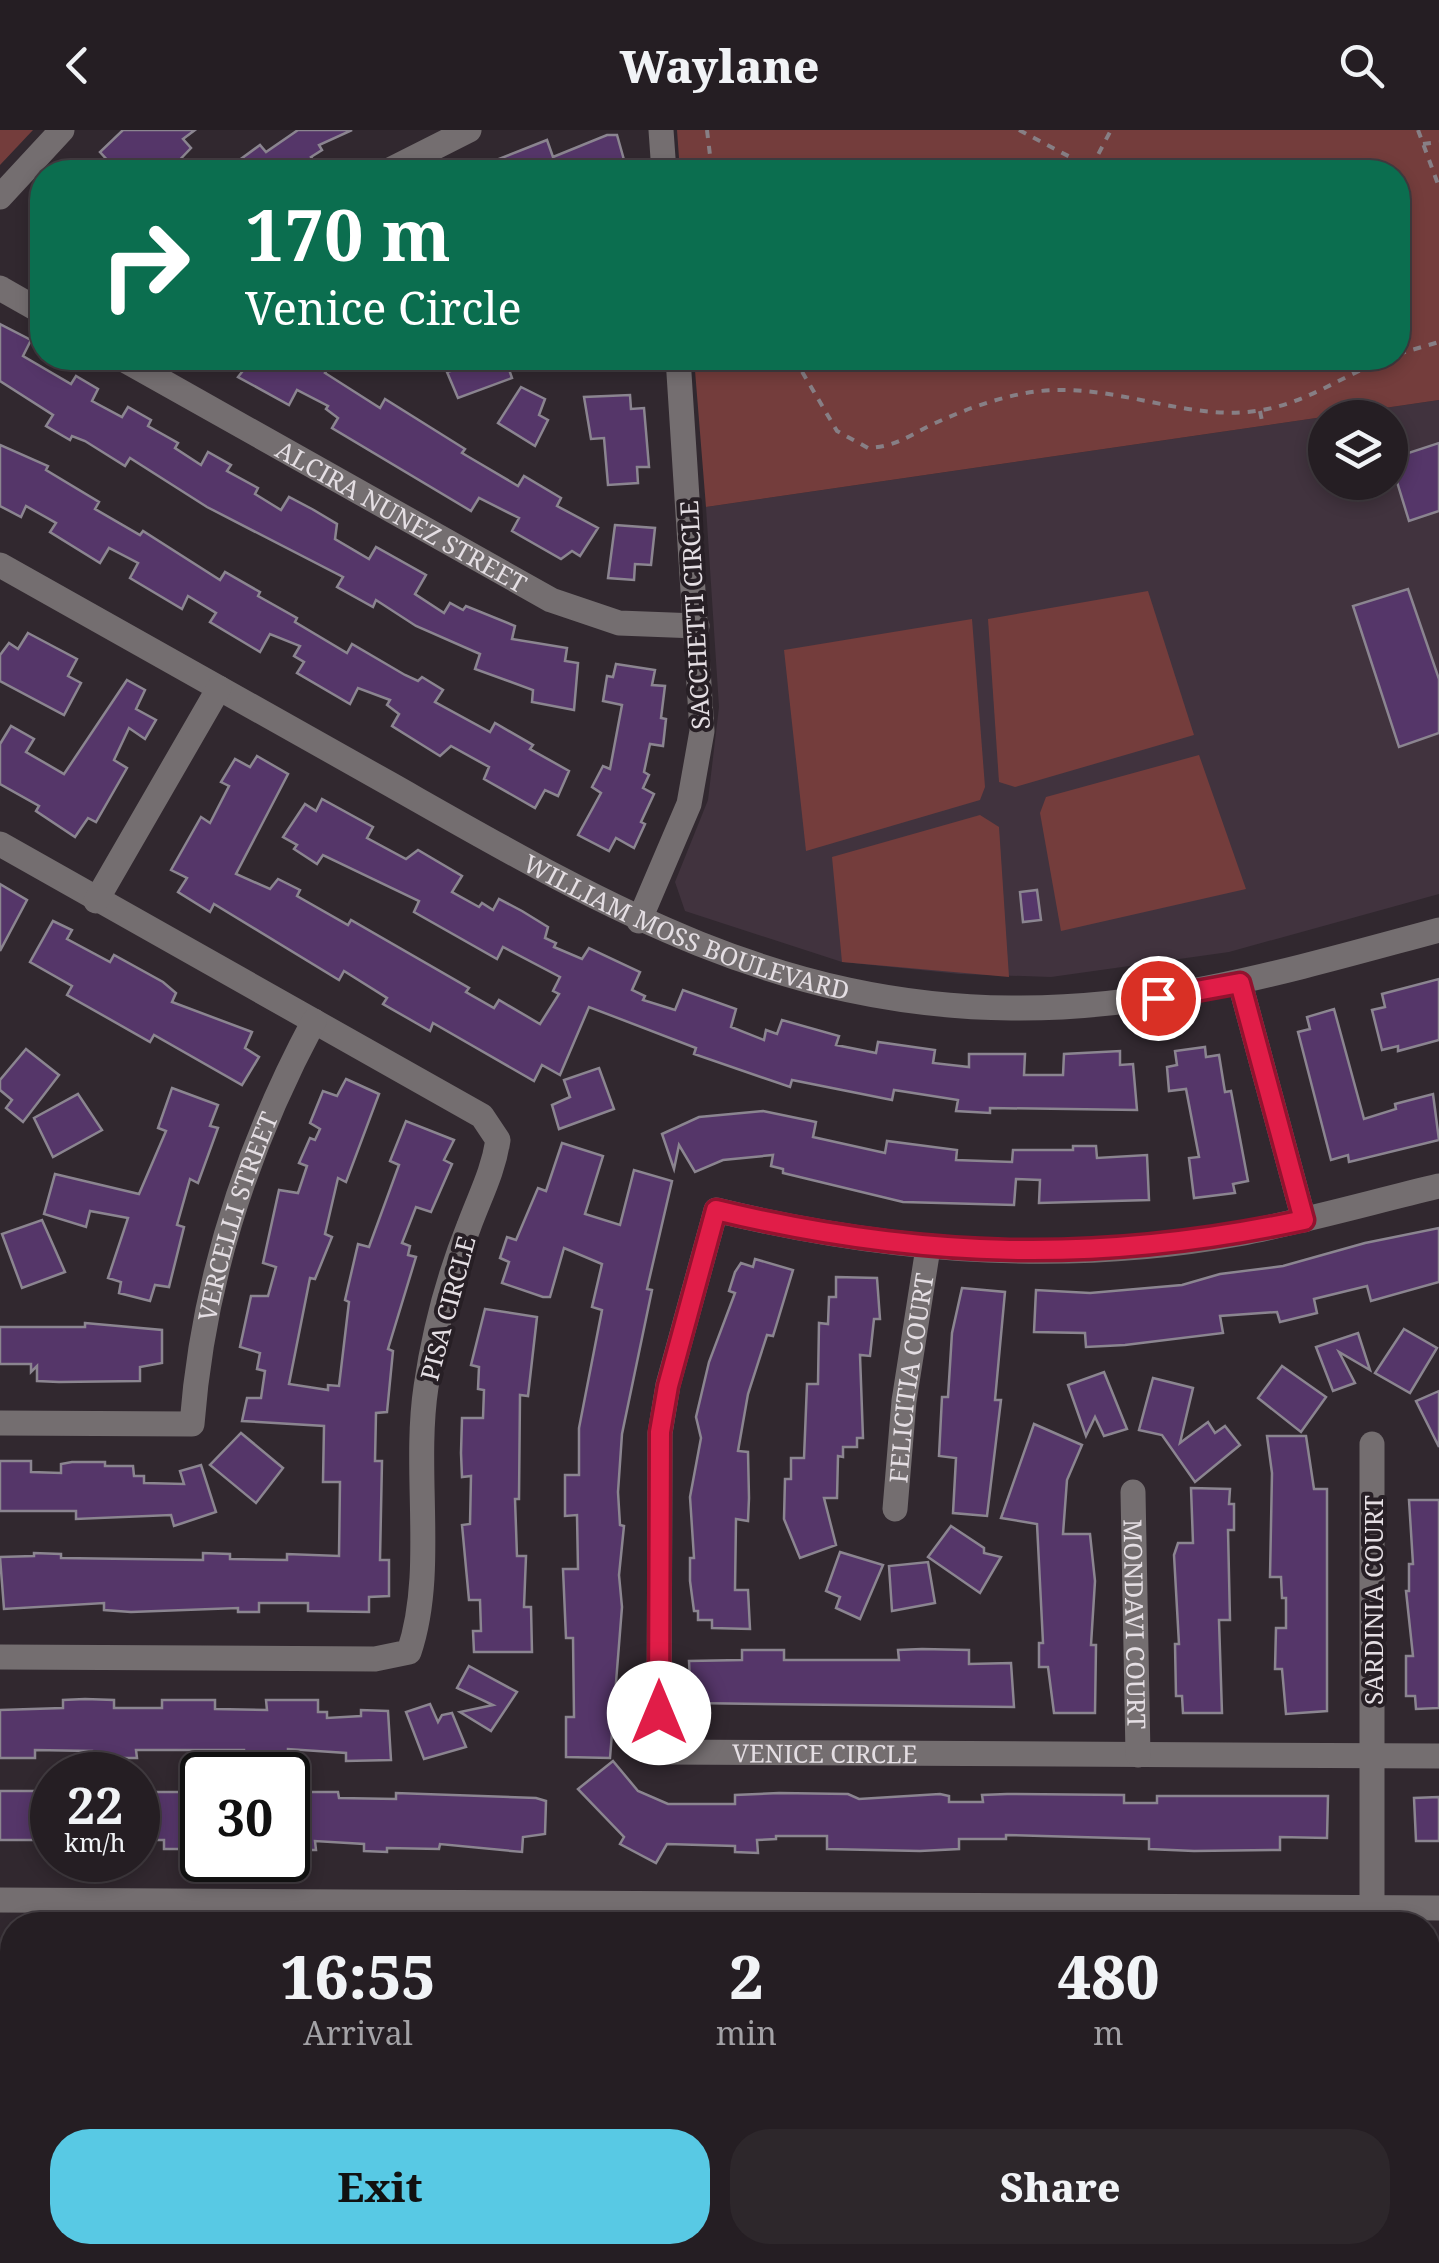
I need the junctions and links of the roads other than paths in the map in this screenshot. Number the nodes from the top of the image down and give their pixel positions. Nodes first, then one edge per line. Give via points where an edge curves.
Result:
1 (62, 130) edge
2 (469, 130) edge
3 (661, 130) edge
4 (35, 160) edge
5 (410, 160) edge
6 (663, 160) edge
7 (30, 165) edge
8 (0, 198) edge
9 (0, 288) edge
10 (30, 305) edge
11 (166, 370) edge
12 (679, 370) edge
13 (0, 565) edge
14 (697, 626) junction
15 (219, 688) junction
16 (0, 844) edge
17 (96, 901) junction
18 (640, 921) junction
19 (1439, 930) edge
20 (1240, 983) junction
21 (314, 1021) junction
22 (1439, 1186) edge
23 (1304, 1220) junction
24 (928, 1248) junction
25 (0, 1423) edge
26 (1372, 1444) dead end
27 (1133, 1492) dead end
28 (896, 1509) dead end
29 (0, 1656) edge
30 (1138, 1754) junction
31 (1374, 1756) junction
32 (1439, 1756) edge
33 (0, 1900) edge
34 (1439, 1908) edge
35 (94, 1912) edge
36 (1372, 1912) edge
37 (1406, 1912) edge

1 - 4 street
2 - 5 street
3 - 6 street
7 - 8 street
9 - 10 street
11 - 14 street, ALCIRA NUNEZ STREET via 551,600 619,624
12 - 14 street, SACCHETTI CIRCLE
13 - 15 street, WILLIAM MOSS BOULEVARD
14 - 18 street, SACCHETTI CIRCLE via 698,767 676,843
15 - 17 street
15 - 18 street, WILLIAM MOSS BOULEVARD
16 - 17 street, PISA CIRCLE
17 - 21 street, PISA CIRCLE
18 - 20 street, WILLIAM MOSS BOULEVARD via 775,972 942,1004 1109,1004
19 - 20 street, WILLIAM MOSS BOULEVARD
20 - 23 street
21 - 25 street, VERCELLI STREET via 258,1134 235,1198 202,1332 192,1424
21 - 29 street, PISA CIRCLE via 482,1116 498,1140 493,1171 451,1276 426,1390 420,1619 409,1652 375,1659
22 - 23 street, VENICE CIRCLE
23 - 24 street, VENICE CIRCLE via 1094,1251
24 - 28 street, FELICITIA COURT via 904,1402
24 - 30 street, VENICE CIRCLE via 716,1210 660,1432 659,1752
26 - 31 street, SARDINIA COURT
27 - 30 street, MONDAVI COURT
30 - 31 street, VENICE CIRCLE
31 - 32 street, VENICE CIRCLE
31 - 36 street
33 - 35 street
34 - 37 street

